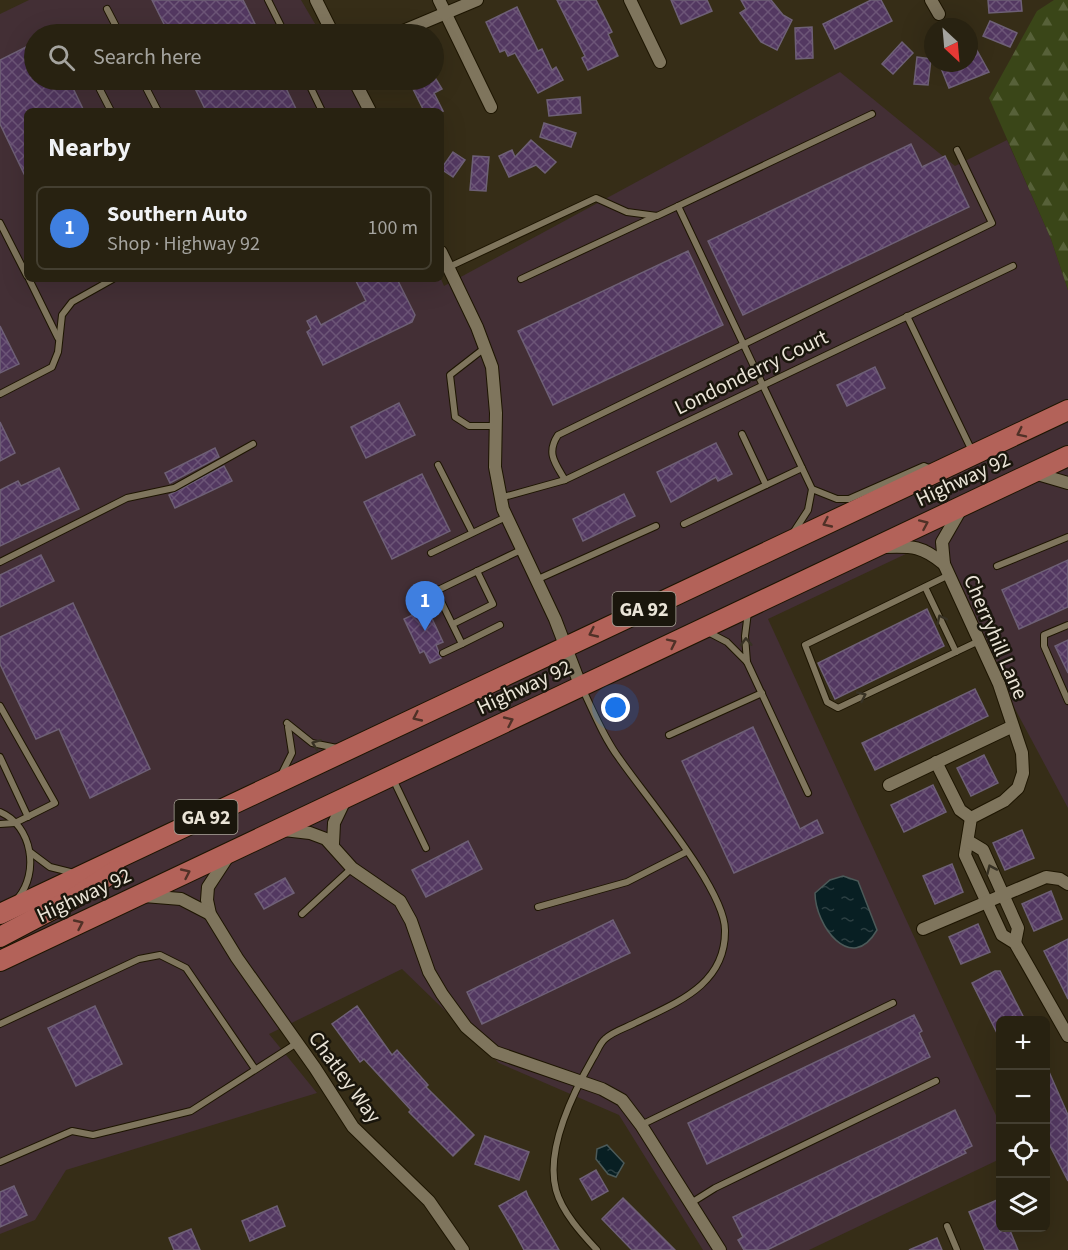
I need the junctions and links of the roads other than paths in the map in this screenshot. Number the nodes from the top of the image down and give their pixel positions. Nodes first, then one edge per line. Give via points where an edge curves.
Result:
1 (268, 0) edge
2 (316, 0) edge
3 (439, 0) edge
4 (477, 0) edge
5 (630, 0) edge
6 (931, 0) edge
7 (107, 9) dead end
8 (939, 14) dead end
9 (446, 15) junction
10 (115, 24) edge
11 (280, 24) edge
12 (328, 24) edge
13 (422, 24) edge
14 (660, 62) dead end
15 (100, 90) edge
16 (147, 90) edge
17 (312, 90) edge
18 (359, 90) edge
19 (491, 107) dead end
20 (109, 108) edge
21 (156, 108) edge
22 (321, 108) edge
23 (368, 108) edge
24 (872, 114) dead end
25 (957, 150) dead end
26 (678, 206) junction
27 (657, 216) junction
28 (0, 223) edge
29 (444, 258) edge
30 (1013, 266) dead end
31 (448, 267) junction
32 (24, 269) edge
33 (521, 279) dead end
34 (30, 282) edge
35 (108, 282) edge
36 (907, 316) junction
37 (59, 339) junction
38 (743, 345) junction
39 (486, 347) junction
40 (762, 383) junction
41 (0, 394) edge
42 (1068, 410) edge
43 (495, 426) junction
44 (742, 434) dead end
45 (254, 444) dead end
46 (974, 456) junction
47 (1068, 456) edge
48 (438, 465) dead end
49 (802, 468) junction
50 (936, 471) junction
51 (1034, 473) junction
52 (565, 480) junction
53 (1068, 483) edge
54 (766, 485) junction
55 (812, 489) junction
56 (500, 498) junction
57 (961, 508) junction
58 (507, 517) junction
59 (684, 524) dead end
60 (656, 526) dead end
61 (472, 532) junction
62 (1068, 537) edge
63 (785, 543) junction
64 (874, 548) junction
65 (521, 550) junction
66 (431, 554) dead end
67 (0, 562) edge
68 (997, 566) dead end
69 (946, 570) junction
70 (477, 571) junction
71 (536, 581) junction
72 (925, 587) junction
73 (749, 607) junction
74 (453, 624) junction
75 (1068, 625) edge
76 (500, 626) dead end
77 (702, 629) junction
78 (980, 641) junction
79 (462, 644) junction
80 (564, 647) junction
81 (956, 652) junction
82 (443, 653) dead end
83 (747, 662) junction
84 (581, 687) junction
85 (762, 693) junction
86 (1068, 700) edge
87 (0, 706) edge
88 (1011, 727) junction
89 (669, 735) dead end
90 (352, 747) junction
91 (0, 757) edge
92 (936, 762) junction
93 (392, 776) junction
94 (274, 784) junction
95 (889, 784) dead end
96 (808, 793) dead end
97 (348, 797) junction
98 (0, 813) edge
99 (28, 817) junction
100 (971, 818) junction
101 (15, 823) junction
102 (0, 824) edge
103 (277, 830) junction
104 (968, 841) junction
105 (333, 844) junction
106 (426, 848) dead end
107 (139, 849) junction
108 (236, 850) junction
109 (30, 852) junction
110 (686, 852) junction
111 (352, 868) junction
112 (90, 872) junction
113 (1068, 884) edge
114 (1002, 894) junction
115 (136, 897) junction
116 (985, 902) junction
117 (538, 907) dead end
118 (3, 913) edge
119 (210, 914) junction
120 (302, 914) dead end
121 (923, 929) dead end
122 (0, 937) edge
123 (1016, 942) junction
124 (0, 961) edge
125 (893, 1003) dead end
126 (0, 1024) edge
127 (1068, 1036) edge
128 (297, 1043) junction
129 (255, 1069) junction
130 (579, 1081) junction
131 (936, 1081) dead end
132 (641, 1125) junction
133 (0, 1162) edge
134 (690, 1204) junction
135 (947, 1226) dead end
136 (463, 1250) edge
137 (597, 1250) edge
138 (720, 1250) edge
139 (957, 1250) edge

1 - 11 lane
2 - 12 street
3 - 9 street
4 - 9 street
5 - 14 street
6 - 8 street
7 - 10 lane
9 - 13 street
9 - 19 street
15 - 20 lane
16 - 21 lane
17 - 22 lane
18 - 23 street
24 - 26 lane
25 - 38 lane via 992,223
26 - 27 lane
26 - 38 lane
27 - 31 lane via 627,212 596,198
27 - 33 lane
28 - 32 lane
29 - 31 street
30 - 36 lane, Londonderry Court
31 - 39 street
34 - 37 lane
35 - 37 lane via 72,302 62,315
36 - 40 lane, Londonderry Court
36 - 46 lane
37 - 41 lane via 52,367
38 - 40 lane
38 - 52 lane via 558,435 551,445 551,455
39 - 43 street via 496,388
39 - 43 lane via 450,375 451,386 455,417 469,426
40 - 49 lane
40 - 52 lane, Londonderry Court
42 -> 46 main road, Highway 92 / GA 92
43 - 56 street
44 - 54 lane
45 - 67 lane via 174,488 127,498
46 - 50 main road, Highway 92 / GA 92
47 - 51 main road, Highway 92 / GA 92
48 - 61 lane
49 - 54 lane
49 - 55 lane
50 - 55 lane via 924,466 849,499 837,499
50 -> 63 main road, Highway 92 / GA 92
51 - 53 street
51 - 57 main road, Highway 92 / GA 92
52 - 56 lane, Londonderry Court
54 - 59 lane
55 - 63 lane via 808,510
56 - 58 street
64 -> 57 main road, Highway 92 / GA 92
57 - 69 street via 942,542
58 - 61 lane
58 - 65 street
60 - 71 lane
61 - 66 lane
62 - 68 lane
63 -> 80 main road, Highway 92 / GA 92
64 - 69 street via 926,549
64 - 73 main road, Highway 92 / GA 92
65 - 70 lane
65 - 71 street
69 - 72 lane
69 - 78 street, Cherryhill Lane
70 - 74 lane via 493,604
70 - 74 lane via 436,591
71 - 80 street
81 -> 72 lane
72 -> 81 lane via 805,645 827,702 838,708
73 - 77 main road, Highway 92 / GA 92
83 -> 73 lane
74 - 79 lane
75 - 86 lane via 1044,635 1044,646
76 - 79 lane
77 - 83 lane via 727,642
84 -> 77 main road, Highway 92 / GA 92
78 - 81 lane
78 - 88 street, Cherryhill Lane via 999,684
79 - 82 lane
80 - 84 street
80 -> 90 main road, Highway 92 / GA 92
83 - 85 lane
93 -> 84 main road, Highway 92 / GA 92
84 - 110 lane via 618,758 642,786
85 - 89 lane
85 - 96 lane
87 - 99 lane via 56,803
88 - 92 street
88 - 100 street, Cherryhill Lane via 1022,753 1023,773 1018,788 1004,801
90 - 94 main road, Highway 92 / GA 92
90 -> 94 lane via 322,747 303,738 287,723 292,753
91 - 99 lane
92 - 95 street
92 - 100 street via 960,810
93 - 97 main road, Highway 92 / GA 92
93 - 106 lane
94 - 107 main road, Highway 92 / GA 92
97 - 103 main road, Highway 92 / GA 92
97 - 105 street via 334,823
98 - 101 lane
99 - 101 lane
100 - 104 street
101 - 102 lane
101 - 109 lane
103 - 105 street via 310,833
103 - 108 main road, Highway 92 / GA 92
114 -> 104 street via 983,850
104 - 116 street via 965,855
105 - 111 street
107 - 112 main road, Highway 92 / GA 92
107 - 122 main road via 100,881
115 -> 108 main road, Highway 92 / GA 92
108 - 119 street via 211,880 207,900
109 - 112 lane via 57,870
109 - 118 lane via 28,884
110 - 117 lane via 627,882
110 - 130 lane via 716,896 723,915 725,941 715,970 690,996 605,1039
111 - 120 lane
111 - 130 street via 400,901 429,972 466,1027 495,1052
112 - 118 main road, Highway 92 / GA 92
113 - 114 street via 1046,877
114 - 116 street
114 - 123 street via 1018,928
115 - 119 street via 181,899
124 -> 115 main road, Highway 92 / GA 92
116 - 121 street
116 - 123 street via 1002,935
119 - 128 street, Chatley Way
123 - 127 street
125 - 132 lane
126 - 129 lane via 138,958 160,956 186,968
128 - 129 lane
128 - 136 street, Chatley Way via 353,1127 429,1201
129 - 133 lane via 191,1111 93,1135 72,1131
130 - 132 street via 622,1100
130 - 137 lane via 558,1134 553,1168 556,1192 580,1232
131 - 134 lane via 715,1188
132 - 134 street
134 - 138 street
135 - 139 lane

